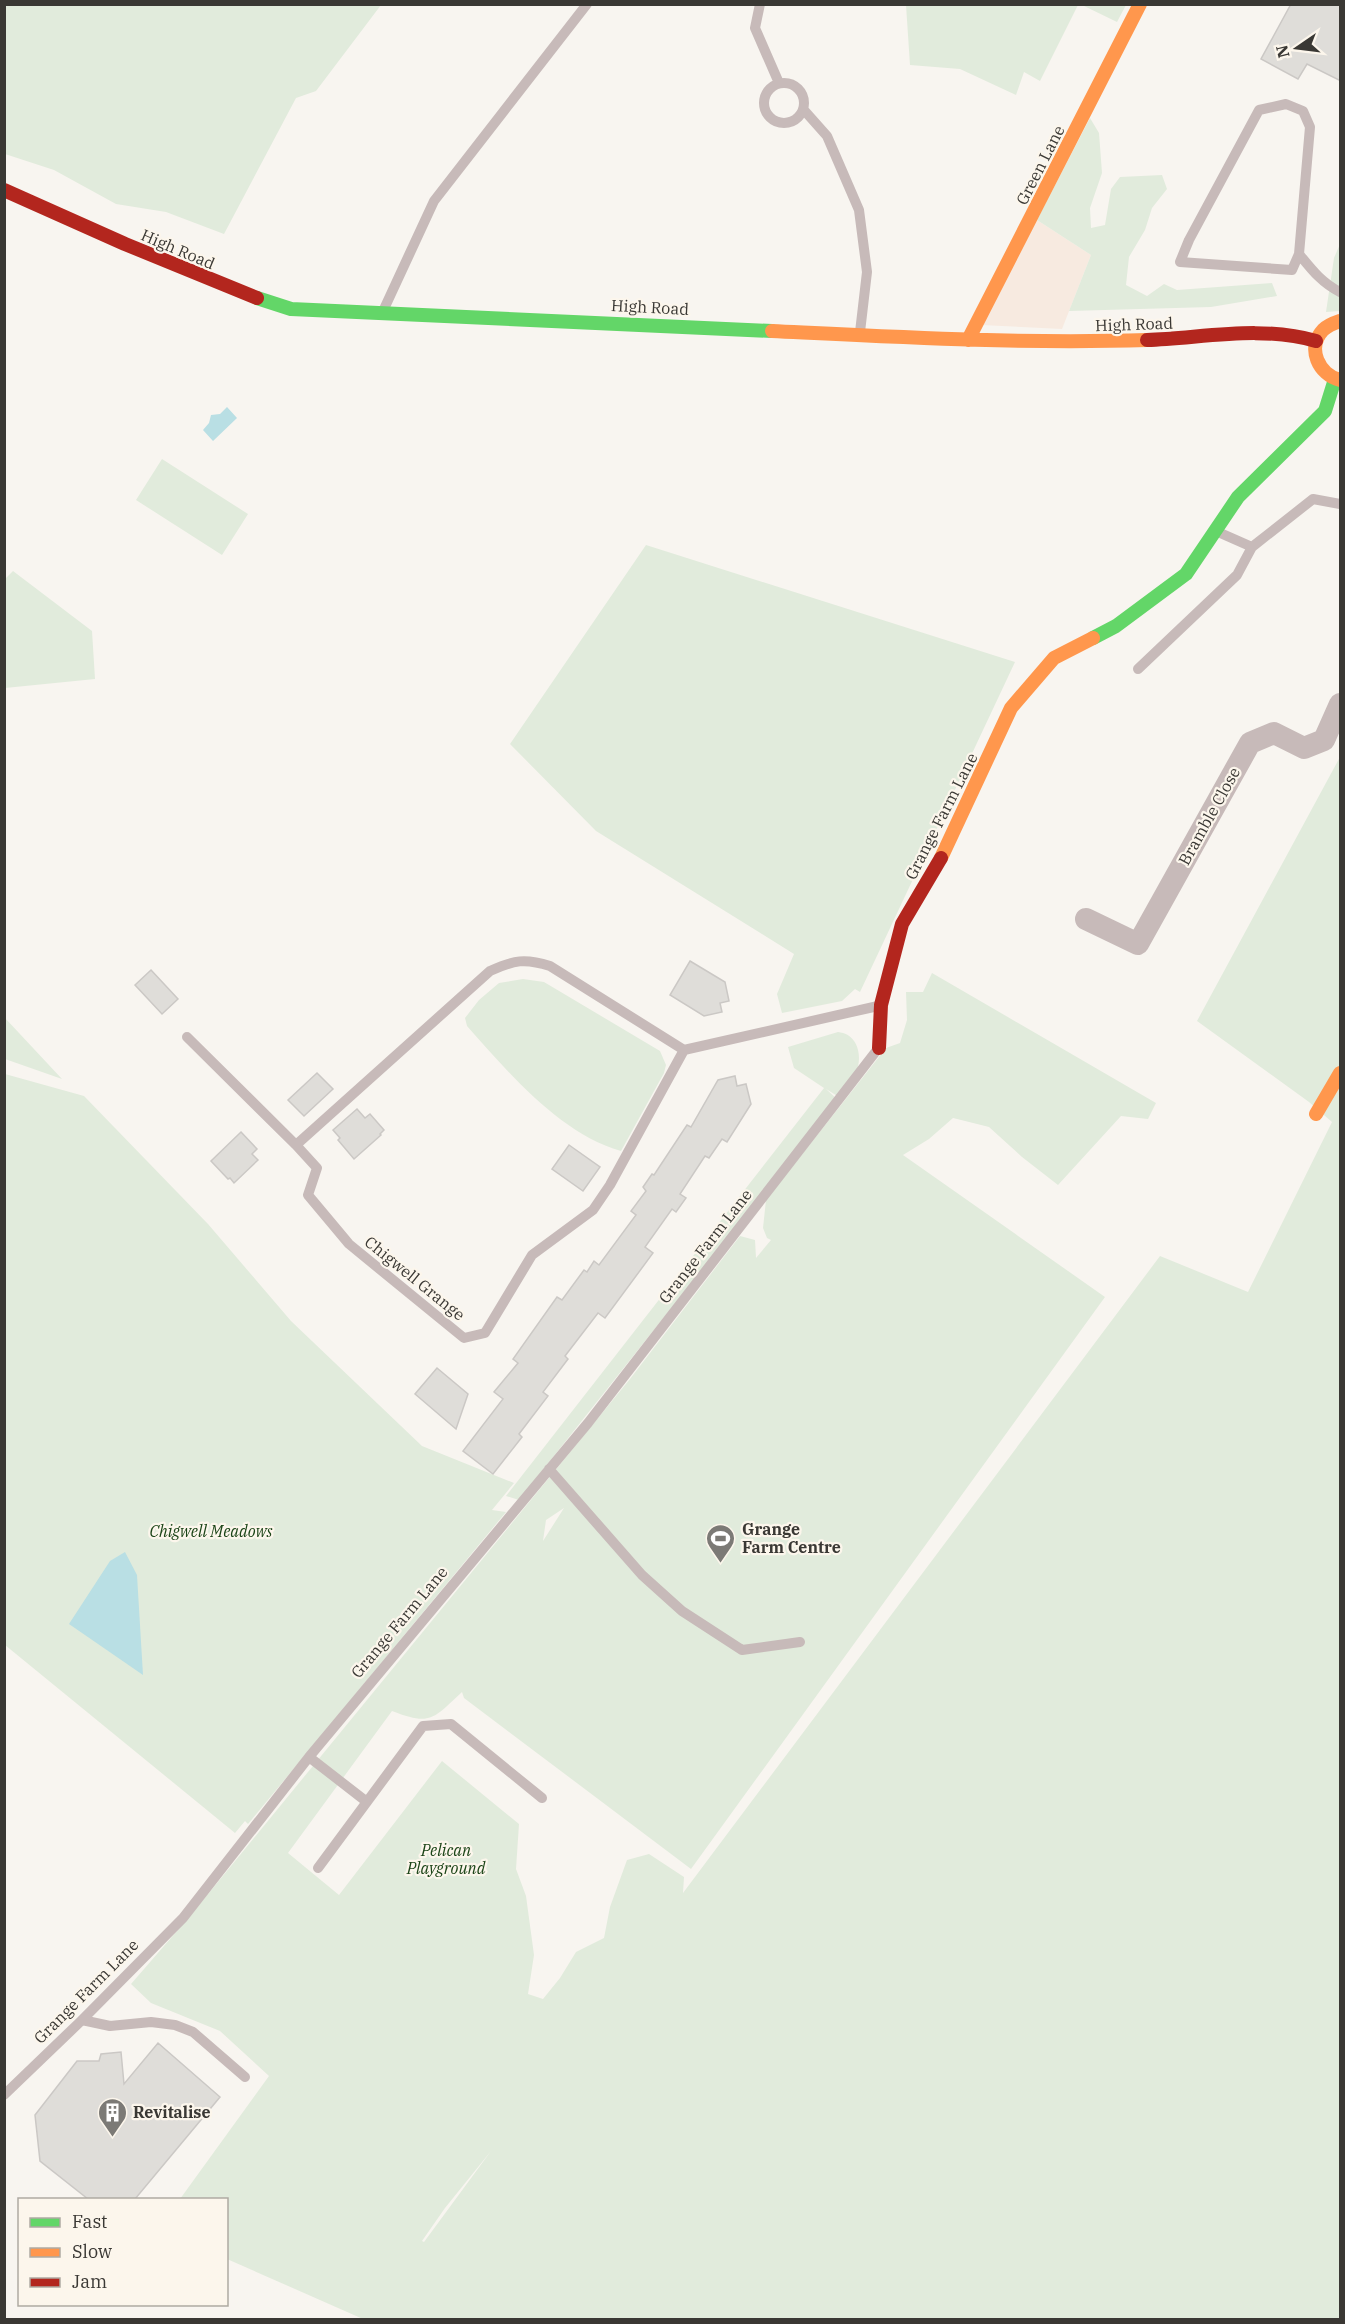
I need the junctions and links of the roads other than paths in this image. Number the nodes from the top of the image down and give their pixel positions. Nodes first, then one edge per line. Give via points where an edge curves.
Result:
1 (587, 4) edge
2 (760, 4) edge
3 (1140, 4) edge
4 (779, 83) junction
5 (803, 109) junction
6 (4, 190) edge
7 (1299, 254) junction
8 (1341, 292) edge
9 (383, 312) junction
10 (1340, 320) edge
11 (859, 335) junction
12 (968, 340) junction
13 (1316, 342) junction
14 (1338, 380) edge
15 (1341, 504) edge
16 (1215, 531) junction
17 (1252, 547) junction
18 (1138, 669) dead end
19 (1341, 704) edge
20 (1086, 919) dead end
21 (881, 1005) junction
22 (187, 1037) dead end
23 (879, 1048) joint
24 (684, 1050) junction
25 (1341, 1073) edge
26 (1316, 1114) dead end
27 (296, 1145) junction
28 (549, 1469) junction
29 (800, 1642) dead end
30 (309, 1757) junction
31 (542, 1798) dead end
32 (367, 1802) junction
33 (318, 1868) dead end
34 (82, 2020) junction
35 (245, 2077) dead end
36 (4, 2095) edge

1 - 9 lane via 434,201
2 - 4 lane via 755,28
3 - 12 main road, Green Lane
4 - 5 lane via 798,88 804,100
4 - 5 lane via 766,94 768,114 787,122
5 - 11 lane via 827,136 859,210 867,272
6 - 9 main road, High Road via 249,296 291,309
7 - 7 lane via 1292,270 1180,262 1259,110 1286,104 1303,111 1310,127
7 - 8 lane via 1326,285
9 - 11 main road, High Road
10 - 13 main road via 1323,330
11 - 12 main road, High Road
12 - 13 main road, High Road via 1096,342 1266,332 1295,334
13 - 14 main road via 1314,354 1323,372
14 - 16 main road, Grange Farm Lane via 1325,411 1238,497
15 - 17 lane via 1313,499
16 - 17 lane
16 - 21 main road, Grange Farm Lane via 1186,574 1116,626 1054,658 1011,708 946,850 902,924
17 - 18 lane via 1237,575
19 - 20 street, Bramble Close via 1324,741 1304,748 1274,734 1250,743 1138,944
21 - 23 main road, Grange Farm Lane
21 - 24 lane
22 - 27 lane, Chigwell Grange
23 - 28 lane, Grange Farm Lane
24 - 27 lane via 550,966 528,959 507,963 490,971
24 - 27 lane, Chigwell Grange via 593,1210 532,1256 485,1333 464,1338 349,1244 308,1195 317,1168
25 - 26 main road
28 - 29 lane via 642,1575 682,1611 742,1650
28 - 30 lane, Grange Farm Lane
30 - 32 lane
30 - 34 lane, Grange Farm Lane via 183,1918
31 - 32 lane via 451,1724 423,1726
32 - 33 lane
34 - 35 lane via 110,2026 151,2022 174,2025 193,2032
34 - 36 lane, Grange Farm Lane

